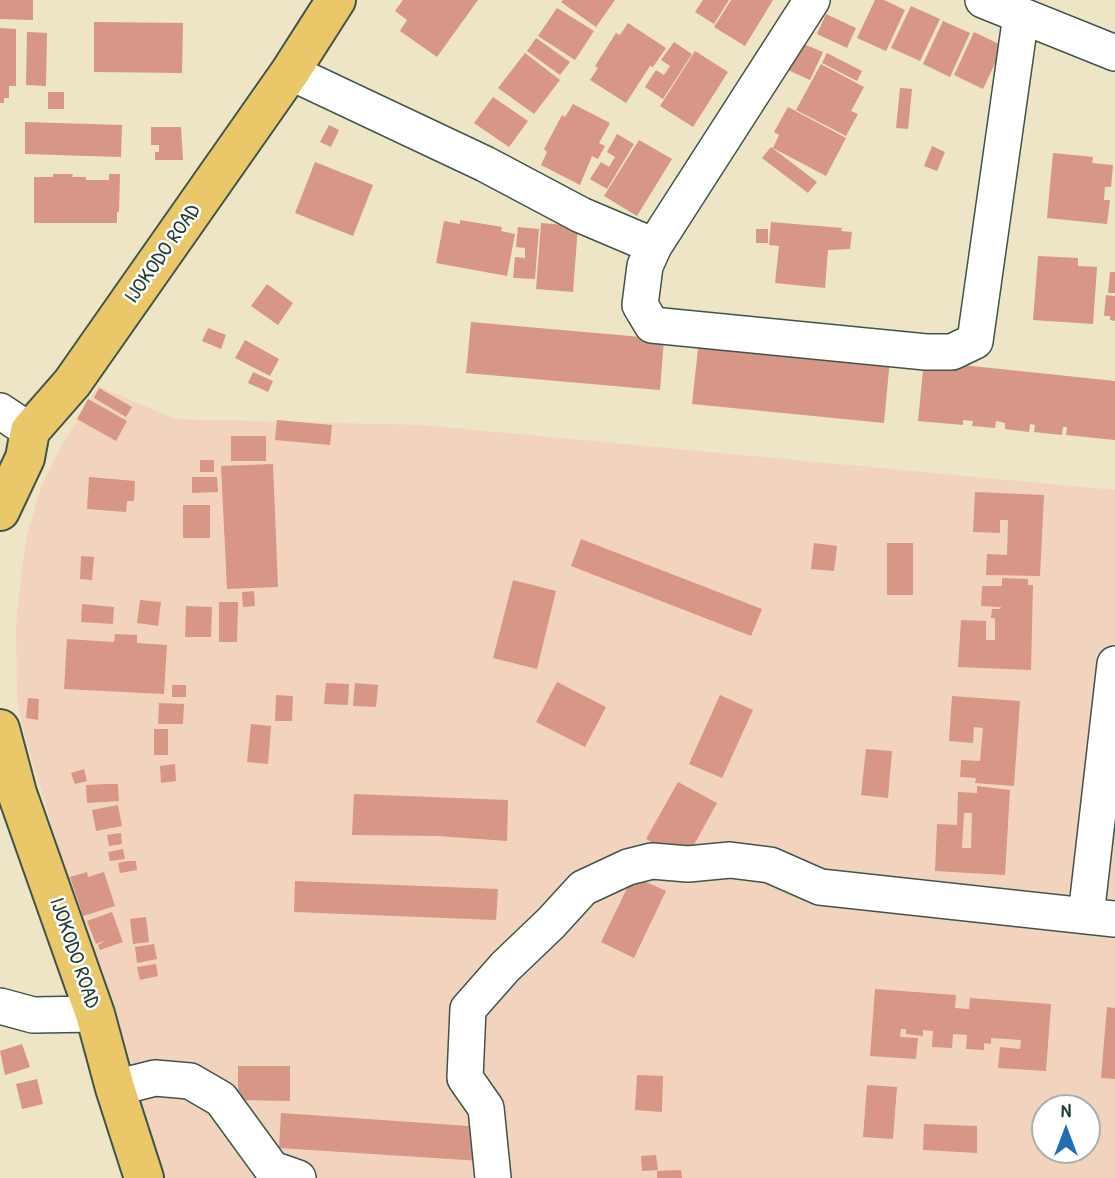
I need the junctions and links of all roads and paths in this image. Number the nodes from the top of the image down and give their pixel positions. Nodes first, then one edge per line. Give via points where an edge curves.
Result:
1 (336, 0) edge
2 (812, 0) edge
3 (983, 0) edge
4 (1021, 15) junction
5 (1115, 52) edge
6 (290, 72) junction
7 (654, 246) junction
8 (15, 421) edge
9 (0, 511) edge
10 (1115, 664) edge
11 (0, 729) edge
12 (1101, 917) edge
13 (0, 1006) edge
14 (95, 1014) junction
15 (115, 1088) junction
16 (144, 1178) edge
17 (298, 1178) edge
18 (493, 1178) edge

1 - 6 main road, IJOKODO ROAD
2 - 7 street
3 - 4 street
4 - 5 street
4 - 7 street via 975,341 952,352 926,352 652,325 640,305 645,266
6 - 7 street via 581,215
6 - 8 main road, IJOKODO ROAD via 72,383
8 - 9 main road, IJOKODO ROAD via 25,458
10 - 12 street
11 - 14 main road, IJOKODO ROAD via 17,793
12 - 18 street via 820,887 770,865 730,860 628,867 583,888 468,1009 466,1078 486,1108
13 - 14 street via 33,1015
14 - 15 main road, IJOKODO ROAD
15 - 16 main road, IJOKODO ROAD
15 - 17 street via 155,1078 190,1081 221,1099 272,1169

